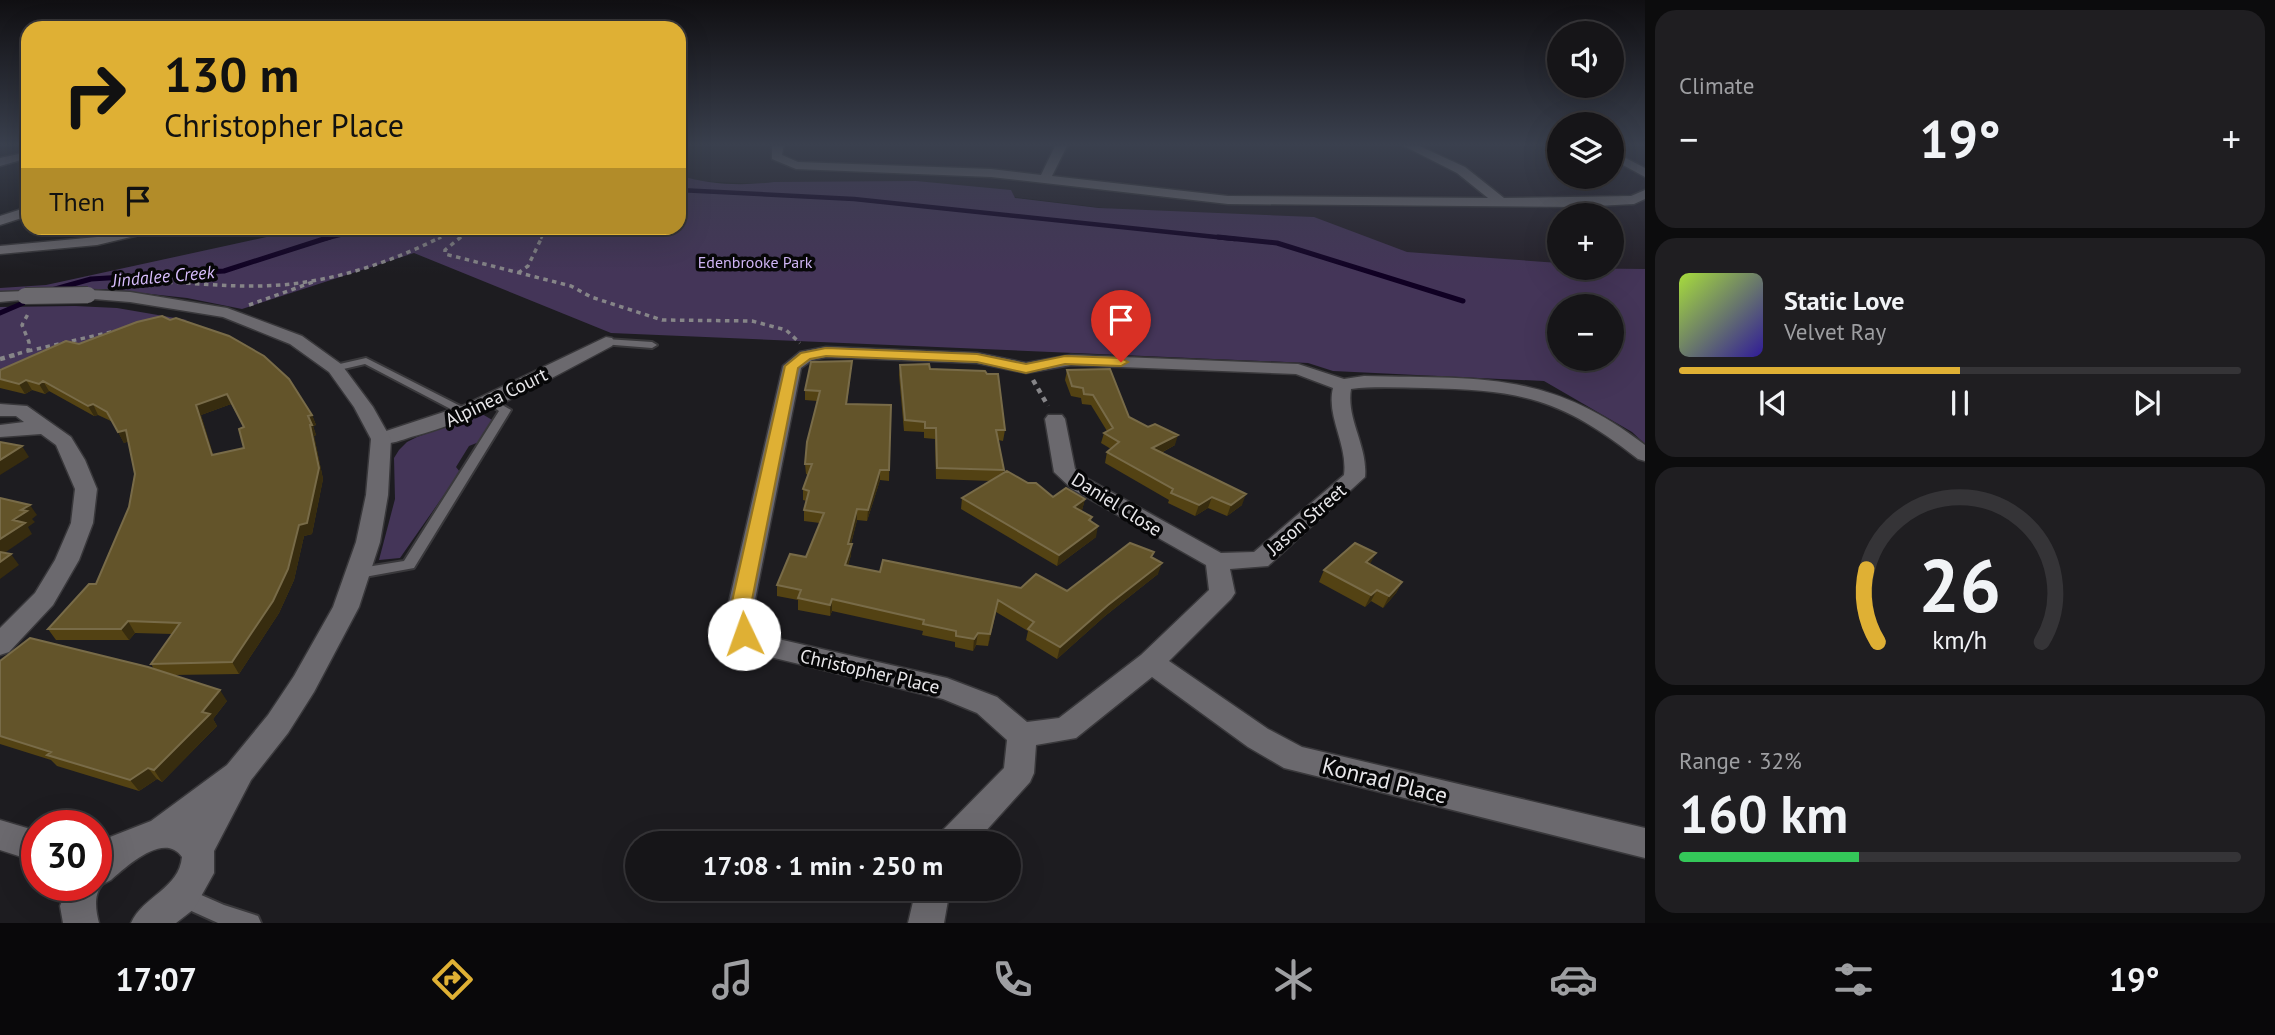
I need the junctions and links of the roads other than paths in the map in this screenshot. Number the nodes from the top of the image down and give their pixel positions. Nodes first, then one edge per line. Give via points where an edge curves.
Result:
1 (1115, 187) edge
2 (1482, 187) edge
3 (1645, 194) edge
4 (1502, 203) junction
5 (21, 214) edge
6 (0, 221) edge
7 (122, 235) edge
8 (0, 250) edge
9 (0, 297) edge
10 (606, 342) joint
11 (652, 345) dead end
12 (335, 368) junction
13 (1343, 385) junction
14 (492, 402) junction
15 (0, 410) edge
16 (467, 414) junction
17 (1055, 419) road end
18 (47, 429) junction
19 (0, 430) edge
20 (381, 439) junction
21 (1645, 455) edge
22 (1217, 561) junction
23 (359, 573) junction
24 (0, 645) edge
25 (1151, 662) junction
26 (1022, 735) junction
27 (240, 771) junction
28 (964, 831) edge
29 (159, 834) junction
30 (0, 835) edge
31 (21, 842) edge
32 (1645, 843) edge
33 (199, 847) junction
34 (112, 858) edge
35 (183, 897) junction
36 (80, 901) edge
37 (931, 901) edge
38 (79, 922) edge
39 (149, 923) edge
40 (251, 923) edge
41 (926, 923) edge

1 - 4 street via 1228,200
2 - 4 street
3 - 4 street via 1605,203
5 - 6 street
7 - 8 street
9 - 12 street, bridge via 28,304 88,295 130,297 228,313 296,340
10 - 11 lane
10 - 14 street, Alpinea Court
12 - 16 lane via 366,361
12 - 20 street
13 - 21 street via 1364,382 1530,391 1588,416
13 - 22 street, Jason Street via 1339,396 1356,450 1354,477 1260,560
13 - 26 street, Christopher Place via 1298,369 1071,360 1026,368 977,358 826,352 806,355 792,366 739,615 744,634 767,648 947,689 987,705
14 - 16 street, Alpinea Court
14 - 23 lane via 505,410 409,565
15 - 18 street via 18,410
16 - 20 street, Alpinea Court
17 - 22 street, Daniel Close via 1065,471 1080,484
18 - 19 street
18 - 24 street via 64,441 86,489 82,523 44,599
20 - 23 street via 377,495
22 - 25 street via 1222,593
23 - 27 street via 304,684
25 - 26 street via 1066,729
25 - 32 street, Konrad Place via 1295,759
26 - 28 street via 1018,774
27 - 29 street
27 - 33 street
29 - 33 street via 177,833
29 - 34 street via 130,845
30 - 31 street
33 - 35 street via 198,870
35 - 39 street
35 - 40 lane
36 - 38 street
37 - 41 street

